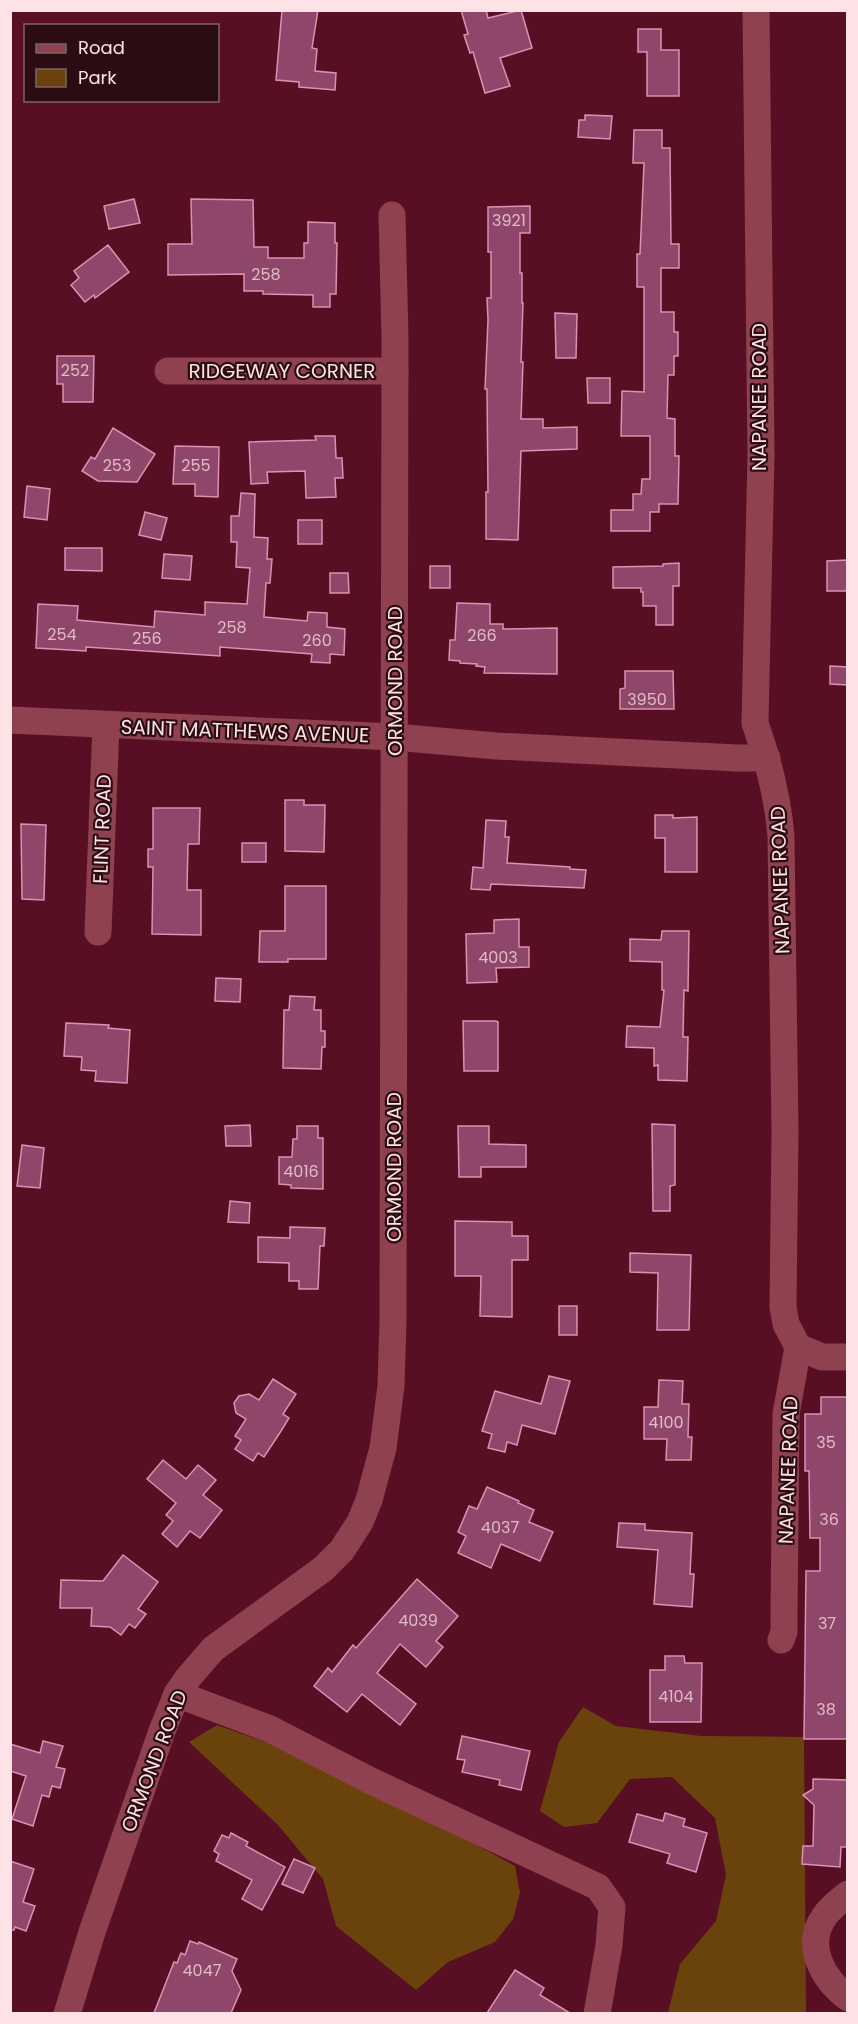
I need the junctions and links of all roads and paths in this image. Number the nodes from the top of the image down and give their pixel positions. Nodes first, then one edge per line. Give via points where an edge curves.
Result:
1 (756, 10) edge
2 (392, 215) dead end
3 (168, 371) dead end
4 (395, 371) junction
5 (10, 720) edge
6 (106, 725) junction
7 (395, 737) junction
8 (767, 758) junction
9 (98, 932) dead end
10 (798, 1347) junction
11 (848, 1357) edge
12 (781, 1640) dead end
13 (177, 1694) junction
14 (848, 1894) edge
15 (848, 1998) edge
16 (66, 2013) edge
17 (597, 2013) edge

1 - 8 street, NAPANEE ROAD via 760,454 755,723
2 - 4 street, ORMOND ROAD
3 - 4 street, RIDGEWAY CORNER
4 - 7 street, ORMOND ROAD
5 - 6 street, SAINT MATTHEWS AVENUE
6 - 7 street, SAINT MATTHEWS AVENUE
6 - 9 street, FLINT ROAD
7 - 8 street, SAINT MATTHEWS AVENUE via 496,746
7 - 13 street, ORMOND ROAD via 392,1386 383,1448 369,1500 342,1550 213,1649
8 - 10 street, NAPANEE ROAD via 781,836 783,1307 786,1324
10 - 11 street via 822,1357
10 - 12 street, NAPANEE ROAD via 786,1414
13 - 16 street, ORMOND ROAD
13 - 17 street via 270,1729 371,1781 598,1887 612,1907
14 - 15 street via 823,1917 816,1934 815,1952 836,1990

